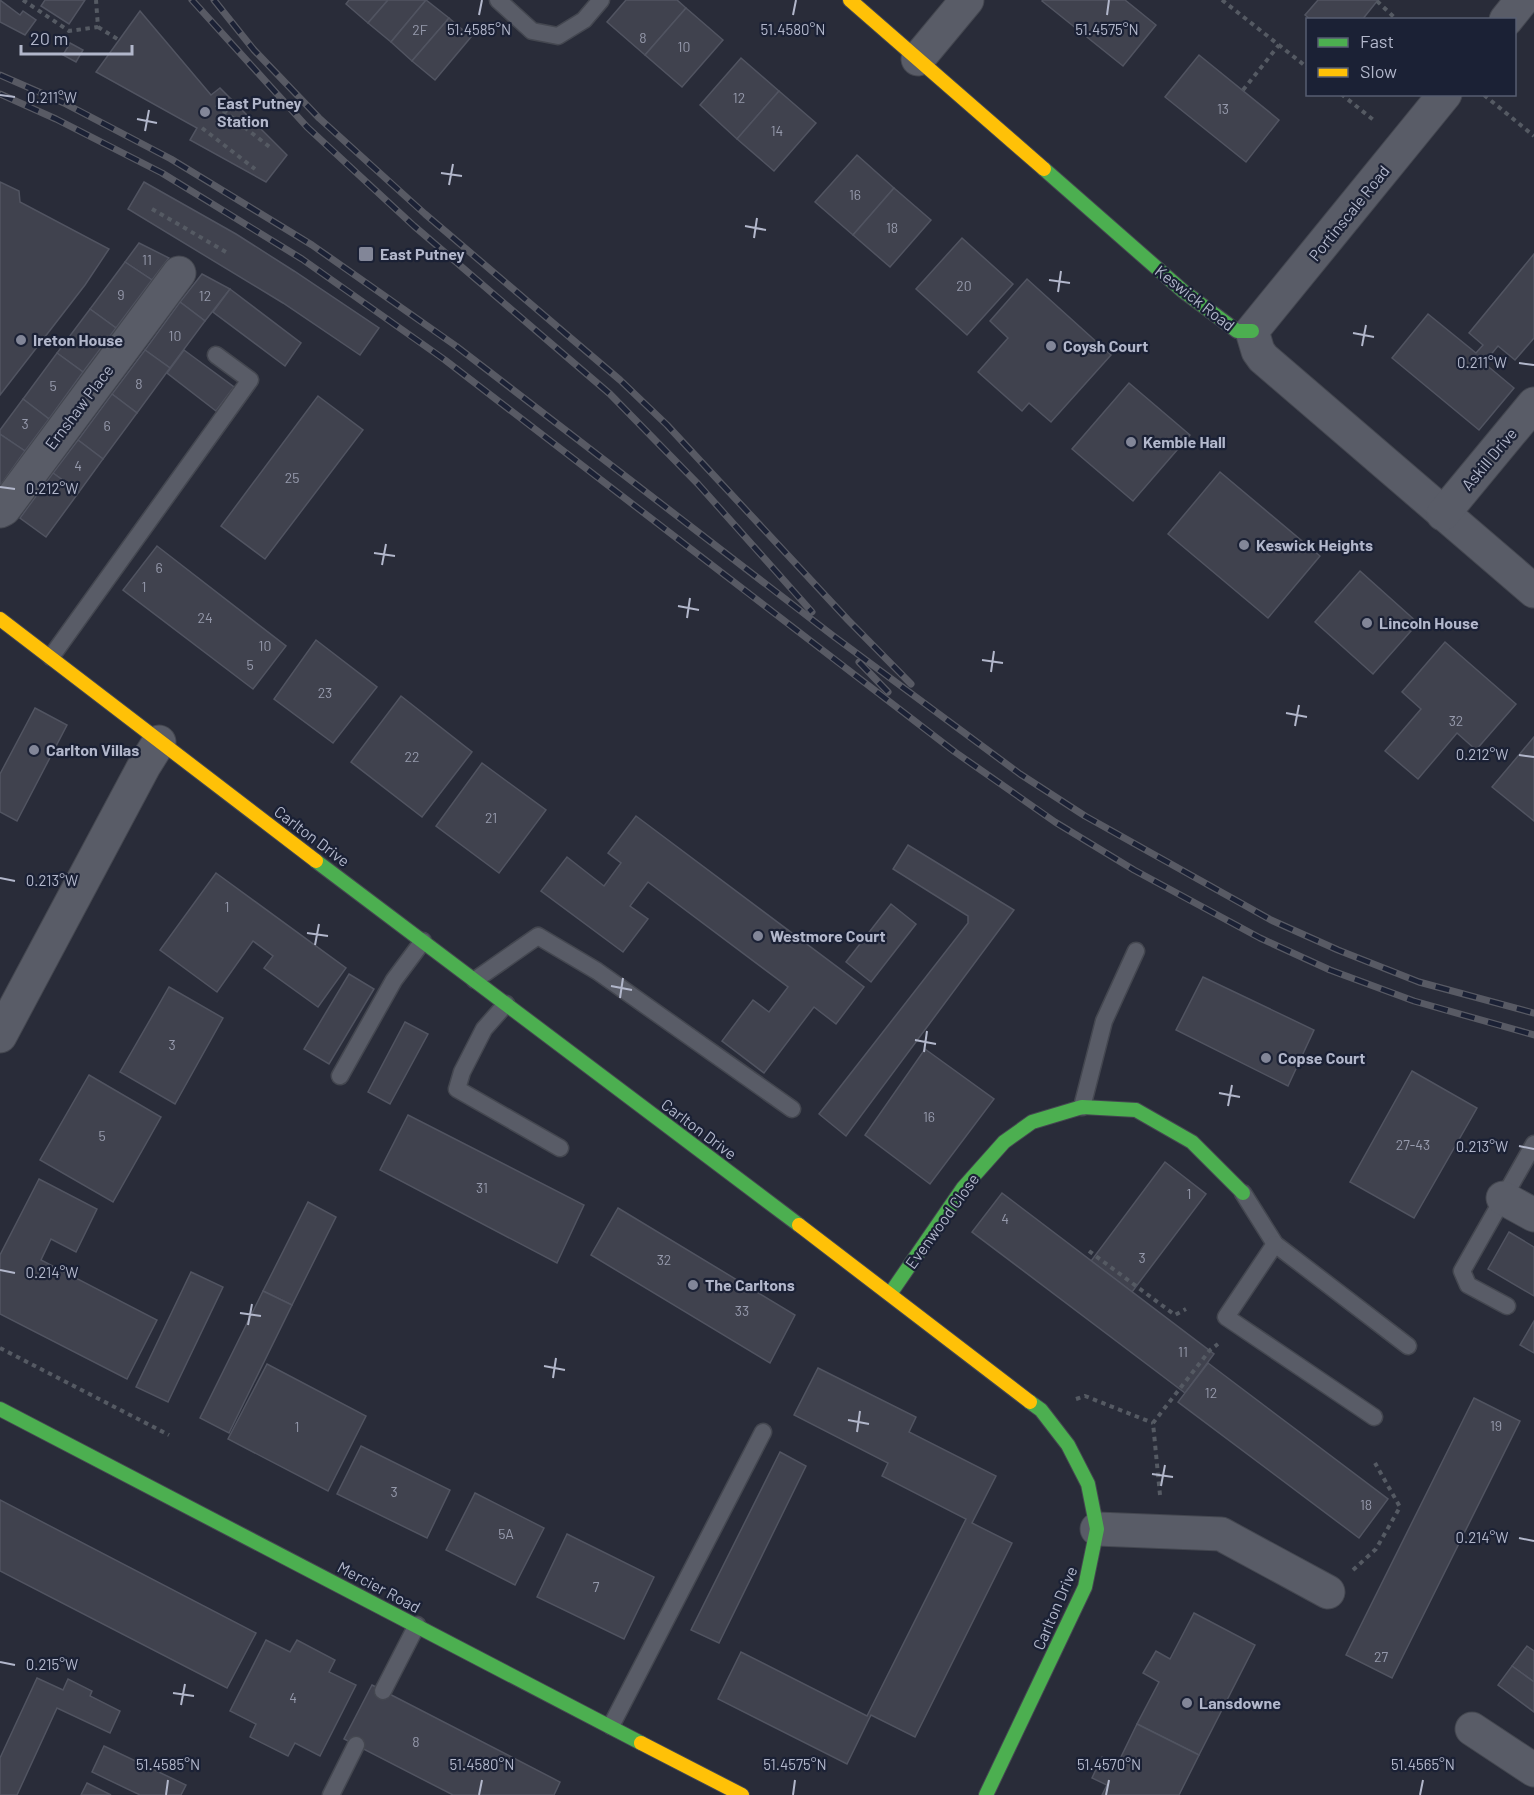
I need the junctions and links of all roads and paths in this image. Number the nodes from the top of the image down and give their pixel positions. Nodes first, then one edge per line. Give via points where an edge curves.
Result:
1 (23, 0) edge
2 (96, 0) edge
3 (498, 0) edge
4 (601, 0) edge
5 (849, 0) edge
6 (967, 0) edge
7 (1221, 0) edge
8 (1522, 0) edge
9 (1377, 1) edge
10 (1395, 18) edge
11 (1508, 18) edge
12 (98, 27) junction
13 (119, 40) dead end
14 (1279, 45) junction
15 (918, 59) junction
16 (1306, 66) edge
17 (1243, 90) dead end
18 (1343, 96) edge
19 (1442, 96) edge
20 (1486, 96) edge
21 (216, 105) dead end
22 (202, 128) dead end
23 (1534, 135) edge
24 (1404, 145) junction
25 (271, 148) dead end
26 (255, 169) dead end
27 (152, 209) dead end
28 (226, 252) dead end
29 (178, 273) dead end
30 (1252, 331) junction
31 (216, 355) dead end
32 (1534, 404) edge
33 (0, 511) edge
34 (1443, 514) junction
35 (1534, 591) edge
36 (0, 619) edge
37 (51, 657) junction
38 (159, 742) junction
39 (423, 941) junction
40 (1136, 951) dead end
41 (475, 980) junction
42 (506, 1004) junction
43 (0, 1036) edge
44 (340, 1076) dead end
45 (1082, 1107) junction
46 (792, 1109) dead end
47 (1534, 1144) edge
48 (560, 1148) dead end
49 (1243, 1193) joint
50 (1503, 1198) junction
51 (1534, 1215) edge
52 (1275, 1244) junction
53 (1089, 1251) dead end
54 (890, 1294) junction
55 (1507, 1306) dead end
56 (1186, 1309) dead end
57 (1225, 1338) dead end
58 (1408, 1346) dead end
59 (0, 1348) edge
60 (1085, 1396) dead end
61 (0, 1409) edge
62 (1374, 1417) dead end
63 (1153, 1424) junction
64 (763, 1432) dead end
65 (169, 1434) dead end
66 (1375, 1463) dead end
67 (1097, 1529) junction
68 (1164, 1532) junction
69 (1376, 1549) dead end
70 (1328, 1592) dead end
71 (417, 1625) junction
72 (383, 1691) dead end
73 (611, 1726) junction
74 (1472, 1729) dead end
75 (356, 1745) dead end
76 (1534, 1770) edge
77 (331, 1795) edge
78 (742, 1795) edge
79 (986, 1795) edge

1 - 12 path via 69,31
2 - 12 path
3 - 4 lane via 532,31 558,36 584,20
5 - 15 street, Keswick Road
6 - 15 street
7 - 14 path
8 - 11 street
9 - 10 path
12 - 13 path
14 - 16 path
14 - 17 path
15 - 30 street, Keswick Road via 1183,291 1236,331
18 - 24 path
19 - 24 street, Portinscale Road
20 - 23 path
21 - 25 path
22 - 26 path
24 - 30 street, Portinscale Road
27 - 28 path
29 - 33 street, Ernshaw Place
30 - 34 street, Keswick Road via 1263,358
31 - 37 lane via 250,380
32 - 34 street, Askill Drive
34 - 35 street, Keswick Road
36 - 37 street, Carlton Drive
37 - 38 street, Carlton Drive
38 - 39 street, Carlton Drive
38 - 43 street
39 - 41 street, Carlton Drive
39 - 44 lane via 394,980
40 - 45 lane via 1104,1021
41 - 42 street, Carlton Drive
41 - 46 lane via 538,936 597,971
42 - 48 lane via 484,1029 462,1072 458,1089
42 - 54 street, Carlton Drive
45 - 49 street, Evenwood Close via 1136,1110 1192,1142
45 - 54 street, Evenwood Close via 1032,1122 1004,1142 963,1188
47 - 50 lane
49 - 52 lane
50 - 51 street
50 - 55 lane via 1462,1271 1468,1285
52 - 58 lane
52 - 62 lane via 1226,1317
53 - 56 path via 1175,1315
54 - 67 street, Carlton Drive via 1041,1410 1068,1445 1088,1484
57 - 63 path via 1210,1350
59 - 65 path
60 - 63 path
61 - 71 street, Mercier Road
63 - 68 path
64 - 73 lane
66 - 69 path via 1400,1507
67 - 68 street
67 - 79 street, Carlton Drive via 1085,1587
68 - 70 street via 1221,1533
71 - 72 lane
71 - 73 street, Mercier Road
73 - 78 street, Mercier Road
74 - 76 street
75 - 77 lane

